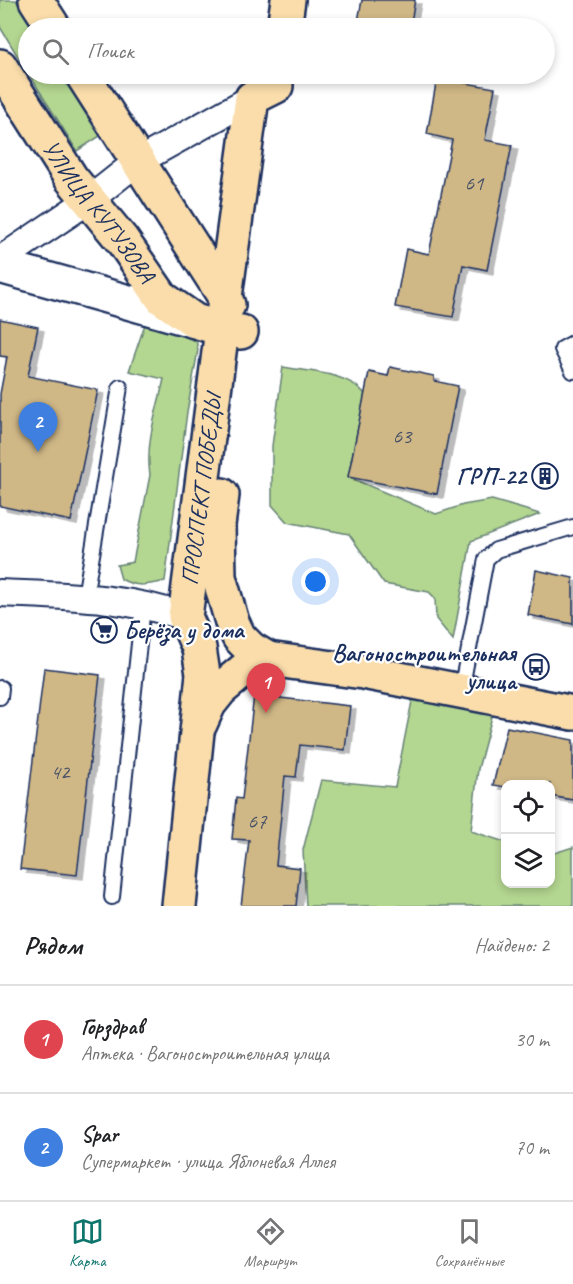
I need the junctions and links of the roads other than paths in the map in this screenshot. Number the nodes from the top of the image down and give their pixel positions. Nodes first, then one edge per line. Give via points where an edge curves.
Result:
1 (36, 0) edge
2 (288, 0) edge
3 (48, 18) edge
4 (285, 18) edge
5 (0, 66) edge
6 (88, 84) edge
7 (269, 86) edge
8 (137, 162) junction
9 (89, 200) junction
10 (0, 260) edge
11 (0, 266) edge
12 (221, 320) junction
13 (573, 344) edge
14 (573, 371) edge
15 (120, 387) dead end
16 (573, 527) edge
17 (0, 593) edge
18 (86, 597) junction
19 (143, 606) junction
20 (185, 617) junction
21 (268, 659) junction
22 (0, 688) edge
23 (461, 691) junction
24 (0, 697) edge
25 (573, 713) edge
26 (196, 734) junction
27 (112, 897) dead end
28 (179, 906) edge

1 - 3 main road
2 - 4 main road
5 - 9 main road, УЛИЦА КУТУЗОВА
6 - 8 main road
7 - 8 street
7 - 12 main road, ПРОСПЕКТ ПОБЕДЫ
8 - 9 street
8 - 12 main road
9 - 10 street
9 - 12 main road, УЛИЦА КУТУЗОВА via 162,297
11 - 12 street
12 - 20 main road, ПРОСПЕКТ ПОБЕДЫ
12 - 21 main road, ПРОСПЕКТ ПОБЕДЫ via 219,577 239,637
13 - 14 lane via 562,349
15 - 18 lane
16 - 23 lane via 495,550 486,559
17 - 18 street
18 - 19 street
19 - 20 street
19 - 27 lane
20 - 26 main road, ПРОСПЕКТ ПОБЕДЫ via 199,648 202,674
21 - 23 main road
21 - 26 main road via 250,665 221,689 202,716
22 - 24 lane
23 - 25 main road
26 - 28 main road, ПРОСПЕКТ ПОБЕДЫ

